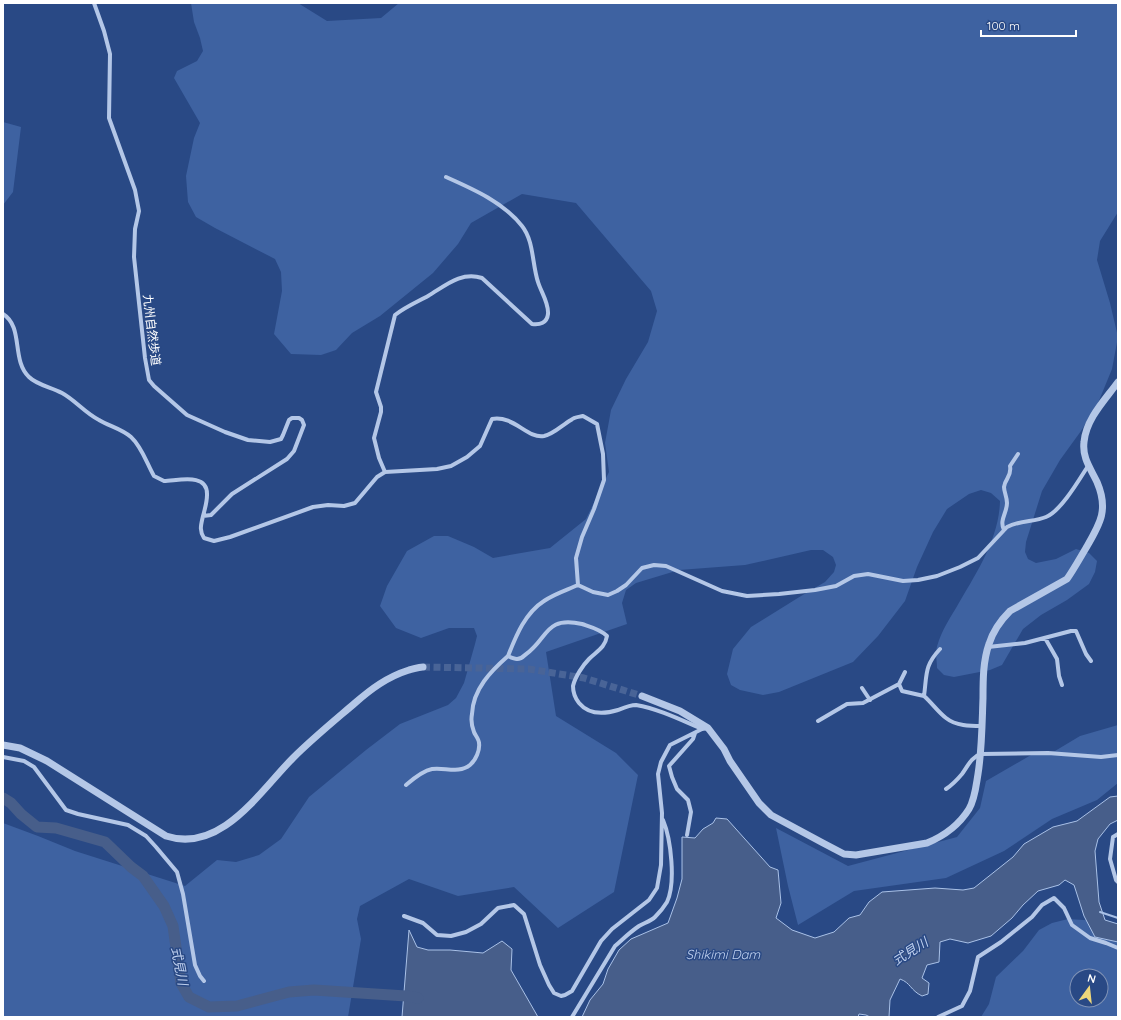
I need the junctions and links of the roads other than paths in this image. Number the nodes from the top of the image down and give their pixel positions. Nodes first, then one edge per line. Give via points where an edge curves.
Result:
1 (94, 3) edge
2 (446, 177) dead end
3 (3, 314) edge
4 (1118, 382) edge
5 (1018, 454) dead end
6 (1088, 466) junction
7 (385, 472) junction
8 (203, 516) junction
9 (1004, 530) junction
10 (578, 585) junction
11 (1045, 638) junction
12 (988, 647) junction
13 (940, 649) dead end
14 (508, 656) junction
15 (1091, 661) dead end
16 (423, 667) tunnel mouth
17 (906, 672) dead end
18 (899, 684) junction
19 (1062, 685) dead end
20 (862, 688) dead end
21 (642, 696) tunnel mouth
22 (924, 696) junction
23 (870, 700) junction
24 (818, 721) dead end
25 (982, 726) junction
26 (705, 729) junction
27 (695, 733) junction
28 (3, 745) edge
29 (981, 754) junction
30 (1118, 755) edge
31 (3, 757) edge
32 (406, 785) dead end
33 (946, 790) dead end
34 (662, 817) junction
35 (1118, 834) edge
36 (687, 835) dead end
37 (1118, 882) edge
38 (404, 916) dead end
39 (1118, 948) edge
40 (204, 981) dead end
41 (572, 1017) edge
42 (938, 1017) edge

1 - 8 street, 九州自然歩道 via 110,54 109,118 135,190 139,211 134,257 149,380 187,415 248,440 270,442 281,439 292,418 299,418 304,425 294,451 287,459 232,494 211,515
2 - 7 street via 497,204 523,227 530,240 537,280 548,314 542,324 532,324 482,278 474,275 444,285 395,315 376,392 381,412 374,438
3 - 8 street via 14,328 20,363 29,377 62,393 98,420 131,437 158,480 197,479 203,483 207,495
4 - 6 street via 1093,415 1085,433 1084,455
5 - 9 street via 1010,466 1011,474 1004,484 1007,503 1001,525
6 - 9 street via 1071,492 1052,513 1042,518 1015,523
6 - 12 street via 1103,502 1100,523 1067,579 1010,611 994,631
7 - 8 street via 355,503 313,508 214,541 204,538 201,533
7 - 10 street via 451,466 480,446 492,419 510,421 536,436 545,436 572,418 582,416 590,419 598,428 604,480 576,558
9 - 10 street via 978,558 938,576 918,580 903,581 868,574 854,576 836,586 815,590 747,596 722,591 666,566 654,565 642,568 626,585 608,595
10 - 14 street via 544,600 533,610 518,633
11 - 12 street
11 - 15 street via 1076,631
11 - 19 street via 1057,659
12 - 25 street
13 - 22 street via 928,665
14 - 26 street via 517,659 523,657 544,634 560,623 589,626 602,631 606,636 606,642 587,660 574,685 574,694 582,706 589,711 600,713 634,705 665,713
14 - 32 street via 483,681 475,698 473,730 479,743 478,754 471,764 456,770 432,769
16 - 28 street via 399,673 366,693 301,750 241,814 222,827 198,837 181,839 166,836 47,761 20,748
17 - 18 street
18 - 22 street via 902,690
18 - 23 street
20 - 23 street
21 - 26 street via 680,711
22 - 25 street via 947,719 968,726
23 - 24 street via 847,704
25 - 29 street
26 - 27 street
26 - 29 street via 724,749 746,785 770,815 844,854 856,855 926,843 956,825 970,808 974,797
27 - 34 street via 670,745 661,762 658,774
27 - 36 street via 669,766 677,789 688,800 690,812
29 - 30 street via 1048,753 1101,757
29 - 33 street via 971,760 962,774
31 - 40 street via 34,767 66,810 128,825 146,836 156,847 176,872 183,894 195,965
34 - 38 street via 662,865 657,888 649,900 601,941 572,991 565,995 554,993 549,985 524,914 514,905 498,908 481,924 451,936 437,935 423,923
34 - 41 street via 670,848 672,878 667,902 654,918 615,946
35 - 37 street via 1113,837 1110,859
39 - 42 street via 1090,938 1072,925 1064,908 1054,898 1042,905 1032,917 1001,942 978,957 970,991 962,1006

